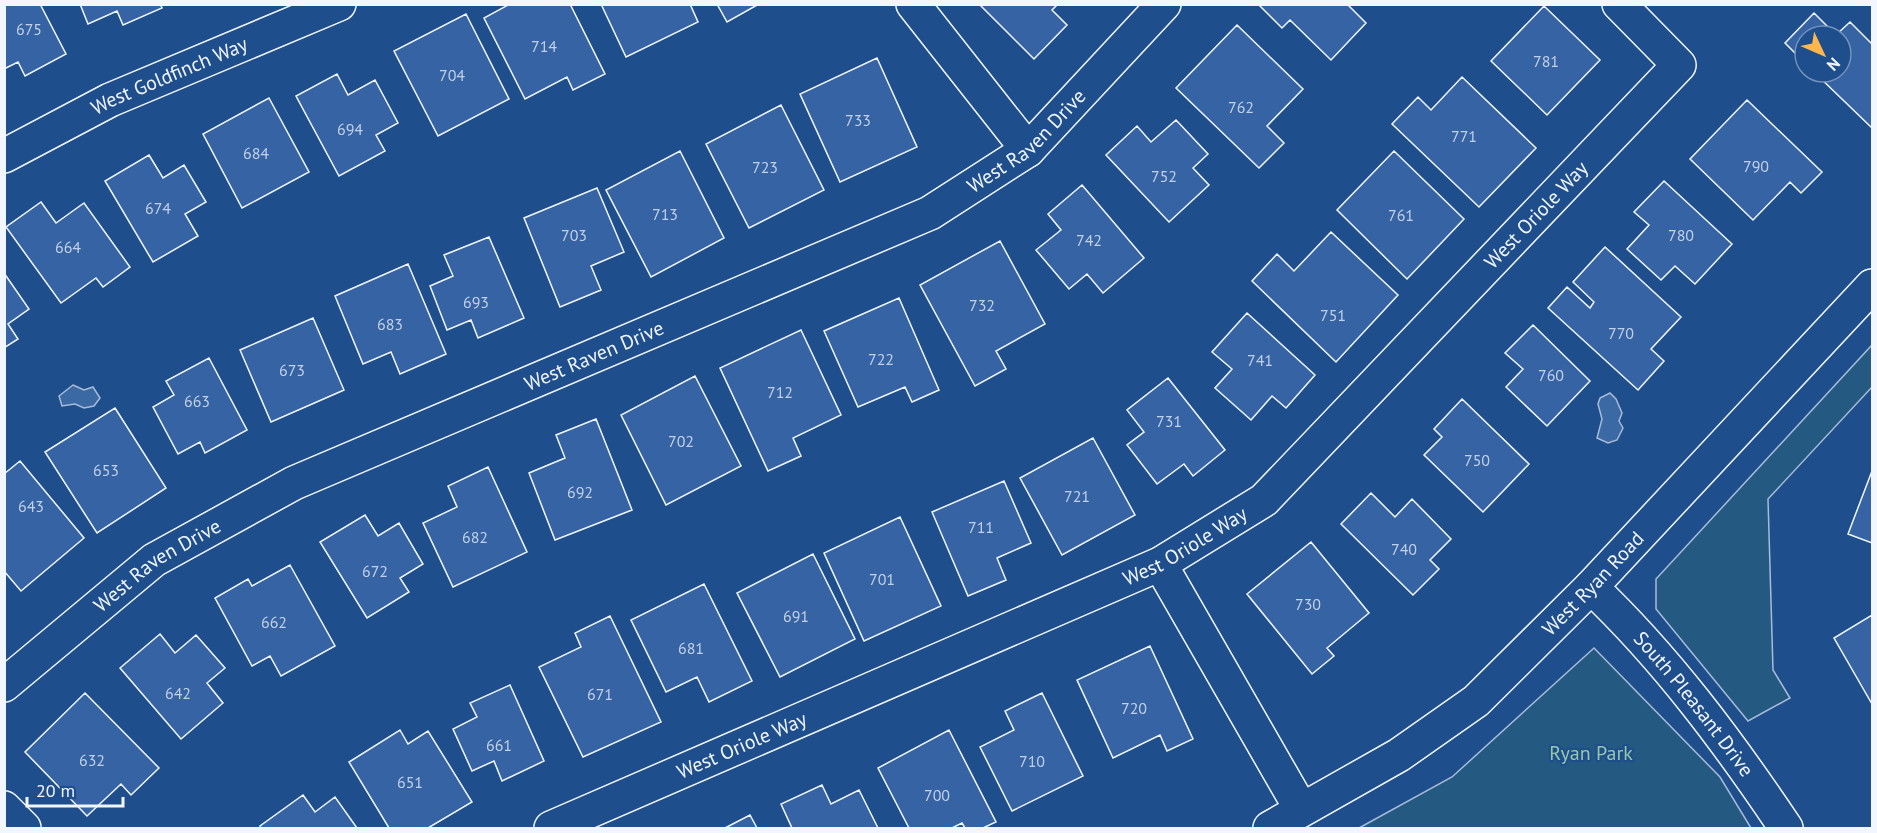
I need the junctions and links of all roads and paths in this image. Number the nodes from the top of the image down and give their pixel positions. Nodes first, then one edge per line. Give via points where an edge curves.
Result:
1 (339, 4) edge
2 (913, 4) edge
3 (1164, 4) edge
4 (1619, 4) edge
5 (1028, 150) junction
6 (4, 156) edge
7 (1872, 286) edge
8 (1160, 564) junction
9 (1591, 586) junction
10 (4, 685) edge
11 (4, 808) edge
12 (1301, 809) junction
13 (24, 828) edge
14 (551, 828) edge
15 (1270, 828) edge
16 (1786, 828) edge

1 - 6 street, West Goldfinch Way via 110,100
2 - 5 street
3 - 5 street, West Raven Drive
4 - 8 street, West Oriole Way via 1679,65 1264,500
5 - 10 street, West Raven Drive via 930,213 294,483 154,560
7 - 9 street, West Ryan Road
8 - 12 street
8 - 14 street, West Oriole Way
9 - 12 street, West Ryan Road via 1476,701 1399,755
9 - 16 street, South Pleasant Drive via 1625,618 1737,754
11 - 13 street
12 - 15 street, West Ryan Road

